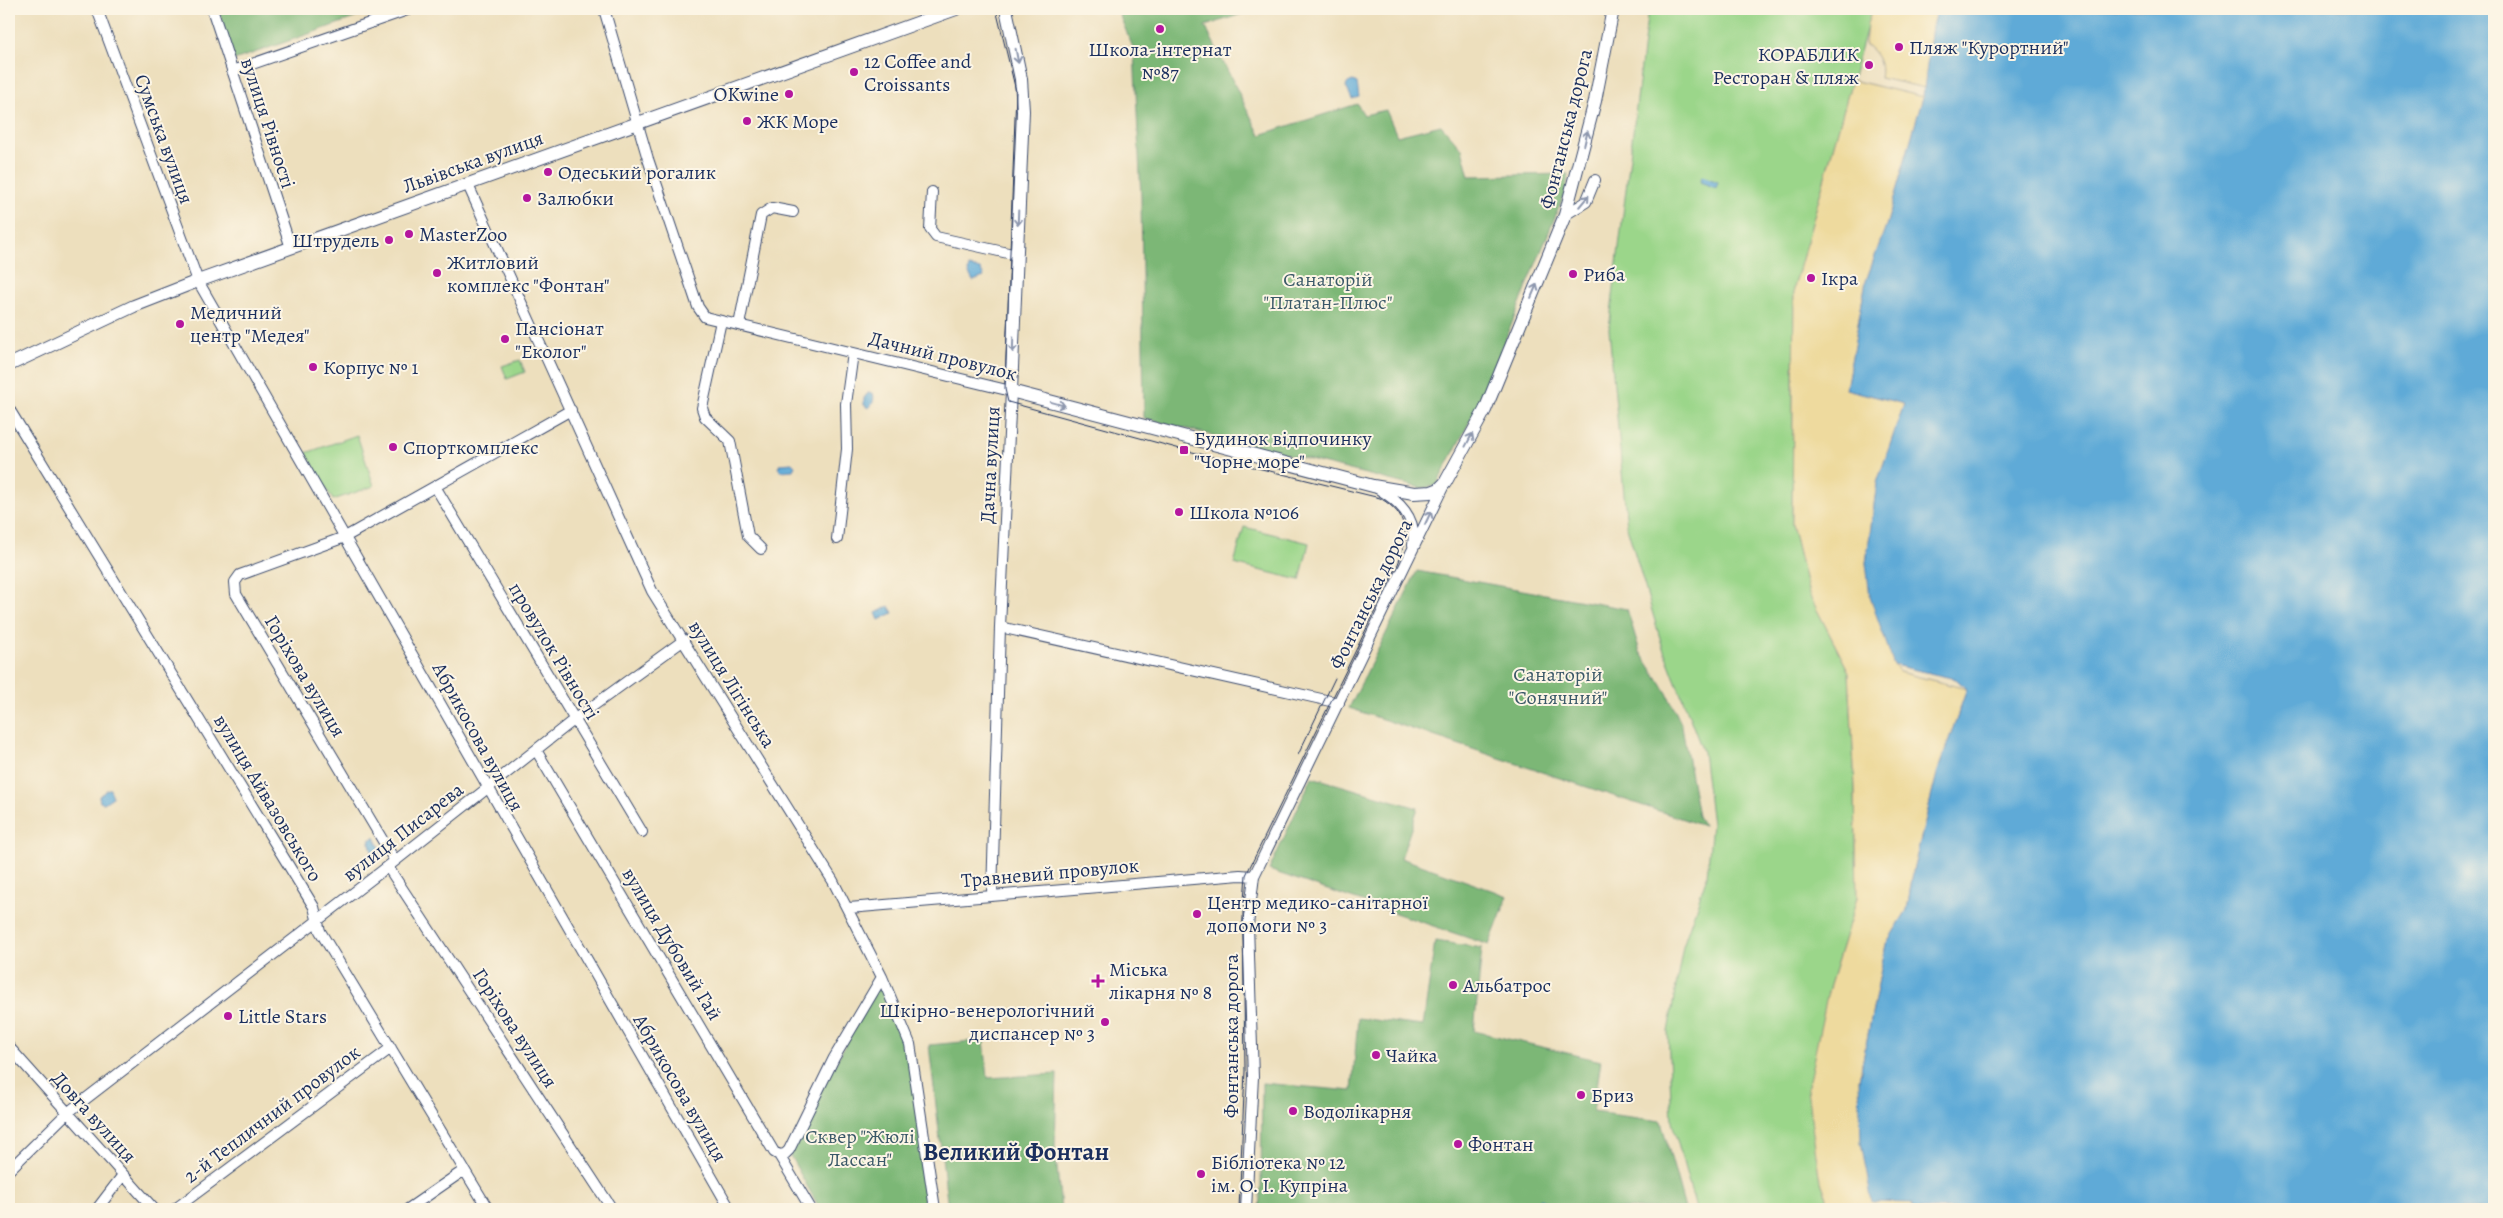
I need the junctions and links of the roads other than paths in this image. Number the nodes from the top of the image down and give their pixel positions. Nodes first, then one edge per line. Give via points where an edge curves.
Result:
1 (96, 9) edge
2 (212, 9) edge
3 (410, 9) edge
4 (604, 9) edge
5 (956, 9) edge
6 (1006, 9) edge
7 (1613, 9) edge
8 (232, 71) junction
9 (636, 122) junction
10 (1595, 180) dead end
11 (468, 184) junction
12 (932, 192) dead end
13 (793, 212) dead end
14 (1565, 215) junction
15 (291, 248) junction
16 (1017, 255) junction
17 (198, 281) junction
18 (721, 321) junction
19 (739, 326) junction
20 (853, 353) junction
21 (9, 365) edge
22 (1011, 391) junction
23 (9, 409) edge
24 (571, 410) junction
25 (1445, 482) junction
26 (1373, 486) junction
27 (436, 488) junction
28 (345, 537) junction
29 (837, 539) dead end
30 (762, 549) dead end
31 (1411, 554) junction
32 (1000, 627) junction
33 (684, 640) junction
34 (1339, 703) junction
35 (574, 719) junction
36 (536, 750) junction
37 (486, 788) junction
38 (642, 832) dead end
39 (391, 864) junction
40 (1254, 876) junction
41 (992, 895) junction
42 (849, 908) junction
43 (317, 921) junction
44 (882, 977) junction
45 (9, 1047) edge
46 (391, 1048) junction
47 (66, 1114) junction
48 (779, 1155) junction
49 (9, 1170) edge
50 (464, 1171) junction
51 (123, 1175) junction
52 (97, 1209) edge
53 (154, 1209) edge
54 (175, 1209) edge
55 (408, 1209) edge
56 (488, 1209) edge
57 (612, 1209) edge
58 (730, 1209) edge
59 (811, 1209) edge
60 (935, 1209) edge
61 (1246, 1209) edge

1 - 17 street, Сумська вулиця
2 - 8 street, вулиця Рівності
3 - 8 street
4 - 9 street, Дачний провулок
5 - 9 main road, Львівська вулиця
6 -> 16 main road, Дачна вулиця via 1021,79 1023,111
14 -> 7 main road, Фонтанська дорога via 1592,111
8 - 15 street, вулиця Рівності
9 - 11 main road, Львівська вулиця
9 - 18 street, Дачний провулок via 700,312 705,318
14 -> 10 street via 1586,202
11 - 15 main road, Львівська вулиця
11 - 24 street, вулиця Лігінська
12 - 16 street via 930,229 936,237
13 - 19 street via 772,208 761,215
25 -> 14 main road, Фонтанська дорога via 1485,410
15 - 17 main road, Львівська вулиця
16 -> 22 main road, Дачна вулиця
17 - 21 main road, Львівська вулиця via 134,306
17 - 28 street, Абрикосова вулиця
18 - 19 street, Дачний провулок
18 - 30 street via 702,408 705,417 730,441 748,536
19 - 20 street, Дачний провулок
20 - 22 street, Дачний провулок
20 - 29 street via 846,404 846,449
22 -> 26 main road, Дачний провулок
22 - 32 street, Дачна вулиця
23 - 43 street, вулиця Айвазовського via 310,900
24 - 27 street
24 - 33 street, вулиця Лігінська via 652,591
25 - 26 main road, Дачний провулок via 1439,489 1423,494
31 -> 25 street, Фонтанська дорога
26 - 31 street, Дачний провулок via 1396,500 1410,517 1414,537
27 - 28 street
27 - 35 street, провулок Рівності
28 - 37 street, Абрикосова вулиця
28 - 39 street, Горіхова вулиця via 240,575 234,586
31 - 34 street, Фонтанська дорога
32 - 34 street
32 - 41 street, Дачна вулиця
33 - 35 street, вулиця Писарева
33 - 42 street, вулиця Лігінська
34 - 40 street, Фонтанська дорога
35 - 36 street, вулиця Писарева
35 - 38 street, провулок Рівності
36 - 37 street, вулиця Писарева
36 - 48 street, вулиця Дубовий Гай via 774,1152
37 - 39 street, вулиця Писарева
37 - 58 street, Абрикосова вулиця
39 - 43 street, вулиця Писарева
39 - 57 street, Горіхова вулиця
40 - 41 street, Травневий провулок
40 - 61 street, Фонтанська дорога via 1248,925 1253,1077
41 - 42 street, Травневий провулок
42 - 44 street, вулиця Лігінська
43 - 46 street, вулиця Айвазовського
43 - 47 street, вулиця Писарева
44 - 48 street via 834,1058 789,1150
44 - 60 street, вулиця Лігінська via 910,1044
45 - 47 street, Довга вулиця
46 - 50 street, вулиця Айвазовського
46 - 54 street, 2-й Тепличний провулок
47 - 49 street, вулиця Писарева
47 - 51 street, Довга вулиця
48 - 59 street, вулиця Дубовий Гай
50 - 55 street
50 - 56 street, вулиця Айвазовського
51 - 52 street
51 - 53 street, Довга вулиця

